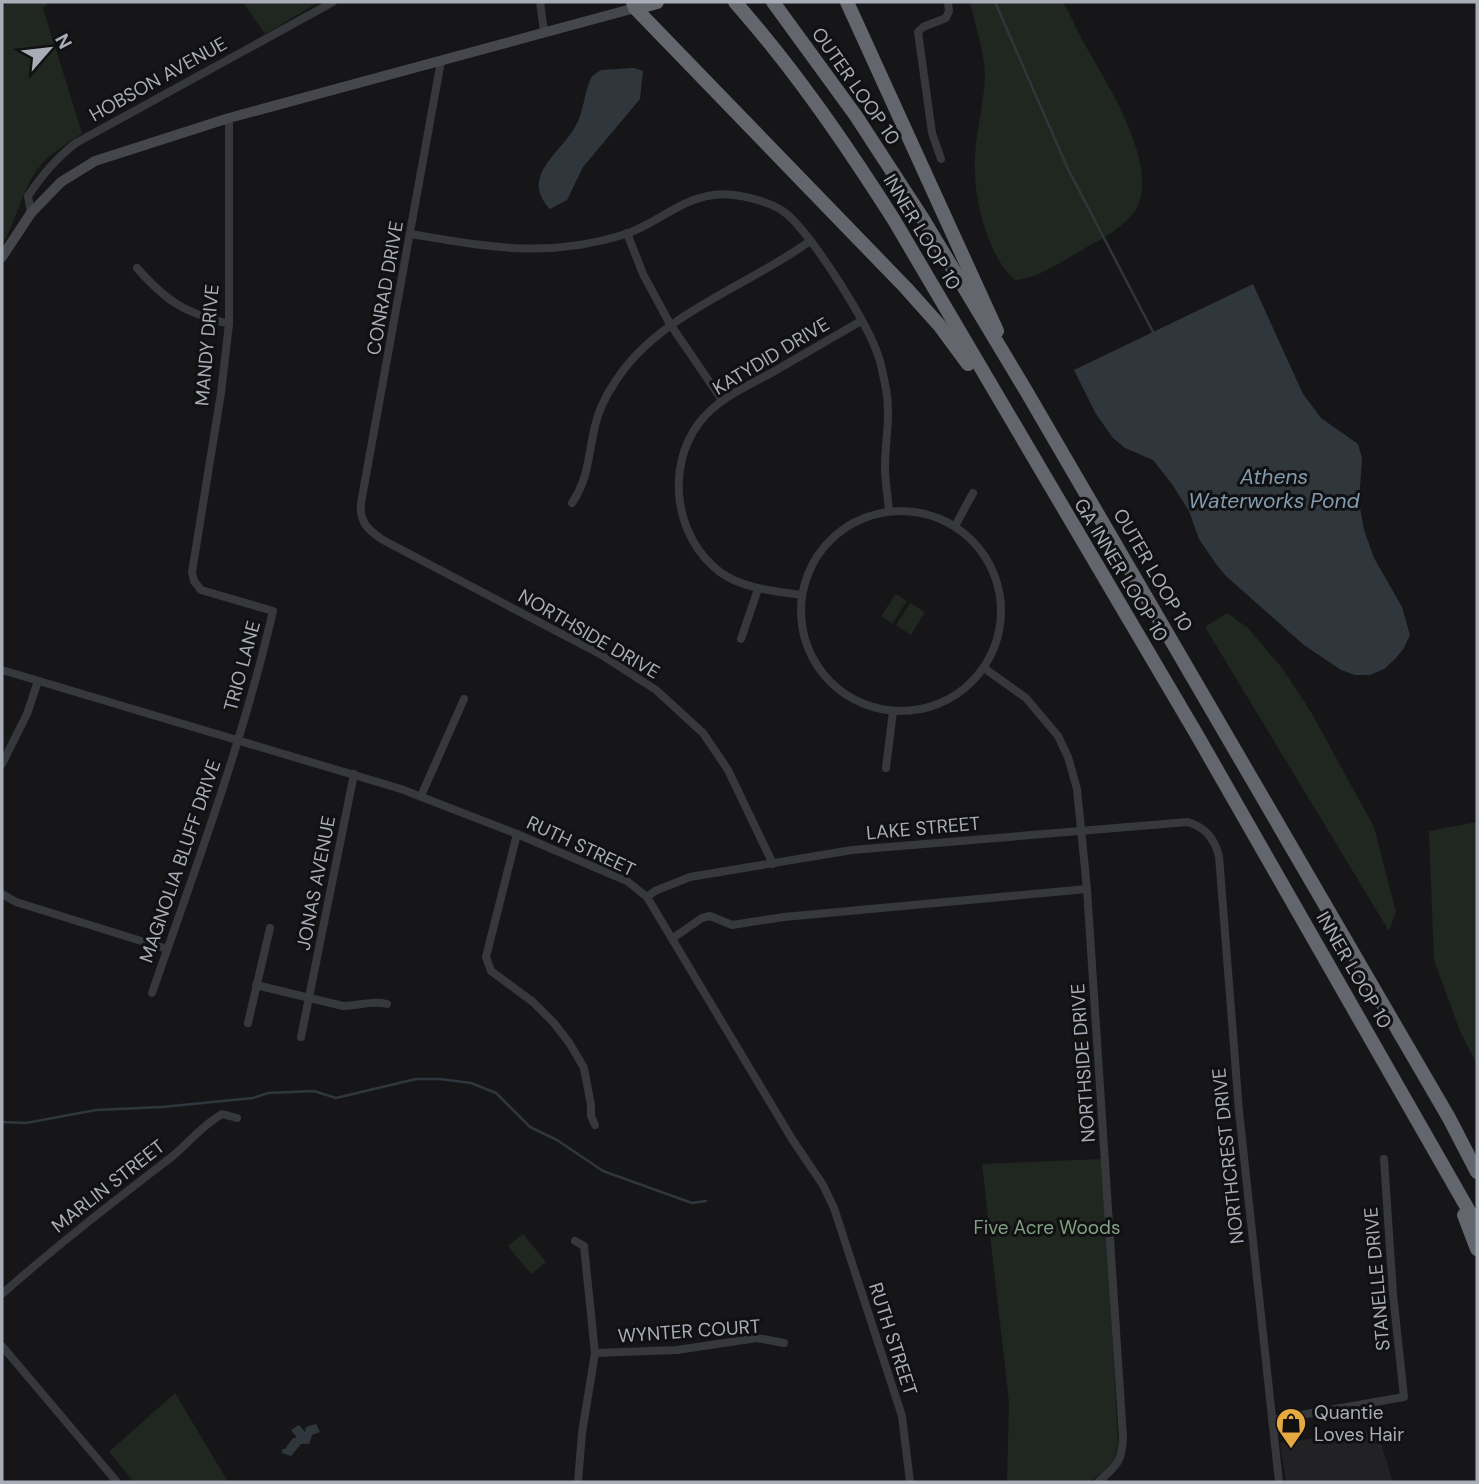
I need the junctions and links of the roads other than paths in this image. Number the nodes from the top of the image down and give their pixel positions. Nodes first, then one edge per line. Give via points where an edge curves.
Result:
1 (333, 2) edge
2 (540, 2) edge
3 (656, 2) edge
4 (735, 2) edge
5 (847, 2) edge
6 (948, 2) edge
7 (634, 5) edge
8 (777, 7) edge
9 (544, 32) junction
10 (441, 61) junction
11 (229, 118) junction
12 (941, 159) dead end
13 (32, 213) junction
14 (627, 233) junction
15 (411, 234) junction
16 (810, 241) junction
17 (2, 257) edge
18 (137, 268) dead end
19 (862, 321) junction
20 (229, 324) junction
21 (670, 324) junction
22 (1025, 389) junction
23 (722, 400) junction
24 (1012, 425) junction
25 (973, 493) dead end
26 (572, 502) dead end
27 (889, 511) junction
28 (361, 519) joint
29 (955, 526) junction
30 (192, 572) joint
31 (758, 589) junction
32 (802, 594) junction
33 (741, 639) dead end
34 (984, 668) junction
35 (2, 670) edge
36 (38, 681) junction
37 (464, 699) dead end
38 (893, 711) junction
39 (1197, 735) joint
40 (238, 740) junction
41 (2, 764) edge
42 (886, 768) dead end
43 (354, 774) junction
44 (421, 796) junction
45 (1206, 830) joint
46 (1083, 833) junction
47 (517, 834) junction
48 (773, 864) junction
49 (1087, 888) junction
50 (2, 894) edge
51 (647, 897) junction
52 (270, 928) dead end
53 (673, 938) junction
54 (167, 949) junction
55 (256, 985) junction
56 (152, 993) dead end
57 (309, 998) junction
58 (387, 1004) dead end
59 (248, 1023) dead end
60 (301, 1037) dead end
61 (237, 1118) dead end
62 (1449, 1118) junction
63 (594, 1125) dead end
64 (1429, 1141) junction
65 (1477, 1156) edge
66 (1384, 1159) dead end
67 (1477, 1172) edge
68 (1477, 1225) edge
69 (575, 1241) dead end
70 (1477, 1249) edge
71 (2, 1294) edge
72 (784, 1343) dead end
73 (2, 1346) edge
74 (595, 1353) junction
75 (1272, 1420) junction
76 (117, 1482) edge
77 (578, 1482) edge
78 (910, 1482) edge
79 (1098, 1482) edge
80 (1279, 1482) edge

1 - 13 street, HOBSON AVENUE via 76,143 58,156 28,196
2 - 9 street
3 - 7 highway
4 - 24 highway, INNER LOOP 10 via 845,142
5 - 22 highway
6 - 12 street via 946,18 918,32 932,133
7 - 9 main road
7 - 24 highway via 915,298
8 - 22 highway, OUTER LOOP 10 via 923,219
9 - 10 main road
10 - 11 main road
10 - 15 street, CONRAD DRIVE
11 - 13 main road via 95,161 61,182
11 - 20 street, MANDY DRIVE
13 - 17 main road
14 - 15 street via 560,249 503,249
14 - 16 street via 713,194 754,198 787,213
14 - 21 street
15 - 28 street, CONRAD DRIVE via 360,503
16 - 19 street
16 - 21 street
18 - 20 street via 163,296 193,315
19 - 23 street, KATYDID DRIVE
19 - 27 street via 879,356 887,392
20 - 30 street, MANDY DRIVE
21 - 23 street
21 - 26 street via 639,351 614,382 596,422 583,486
22 - 62 highway, OUTER LOOP 10
23 - 31 street, KATYDID DRIVE via 699,423 685,448 678,480 680,511 699,551 721,573
24 - 39 highway, GA INNER LOOP 10
25 - 29 street
27 - 29 street via 932,515
27 - 32 street via 860,518 835,534 815,557
28 - 48 street, NORTHSIDE DRIVE via 383,541 600,654 656,690 703,733 728,771
29 - 34 street via 979,548 995,576 1002,607 998,639
30 - 40 street, TRIO LANE via 201,590 273,611
31 - 32 street, KATYDID DRIVE
31 - 33 street
32 - 38 street via 801,622 808,649 822,673 854,699
34 - 38 street via 963,690 937,705
34 - 46 street, NORTHSIDE DRIVE via 1026,698 1058,736 1077,789
35 - 36 street, RUTH STREET
36 - 40 street, RUTH STREET
36 - 41 street
37 - 44 street
38 - 42 street
39 - 64 highway, INNER LOOP 10
40 - 43 street, RUTH STREET
40 - 54 street, MAGNOLIA BLUFF DRIVE
43 - 44 street, RUTH STREET
43 - 57 street, JONAS AVENUE
44 - 47 street, RUTH STREET
45 - 46 street, LAKE STREET via 1188,822
45 - 75 street, NORTHCREST DRIVE via 1219,856 1239,1111
46 - 48 street, LAKE STREET via 852,850
46 - 49 street, NORTHSIDE DRIVE
47 - 51 street, RUTH STREET via 626,881
47 - 63 street via 486,957 491,971 533,1002 570,1044 584,1068
48 - 51 street, LAKE STREET via 690,877
49 - 53 street via 732,925 710,916
49 - 79 street, NORTHSIDE DRIVE via 1123,1437 1118,1464
50 - 54 street
51 - 53 street, RUTH STREET
52 - 55 street, JONAS AVENUE
53 - 78 street, RUTH STREET via 834,1208 902,1416
54 - 56 street, MAGNOLIA BLUFF DRIVE
55 - 57 street
55 - 59 street, JONAS AVENUE
57 - 58 street via 343,1006
57 - 60 street, JONAS AVENUE
61 - 71 street, MARLIN STREET via 222,1114 208,1122 172,1157
62 - 65 highway
62 - 67 highway, OUTER LOOP 10
64 - 68 highway, INNER LOOP 10
64 - 70 highway
66 - 75 street, STANELLE DRIVE via 1404,1397
69 - 74 street via 584,1246
72 - 74 street, WYNTER COURT via 757,1338 677,1350
73 - 76 street
74 - 77 street
75 - 80 street, NORTHCREST DRIVE

